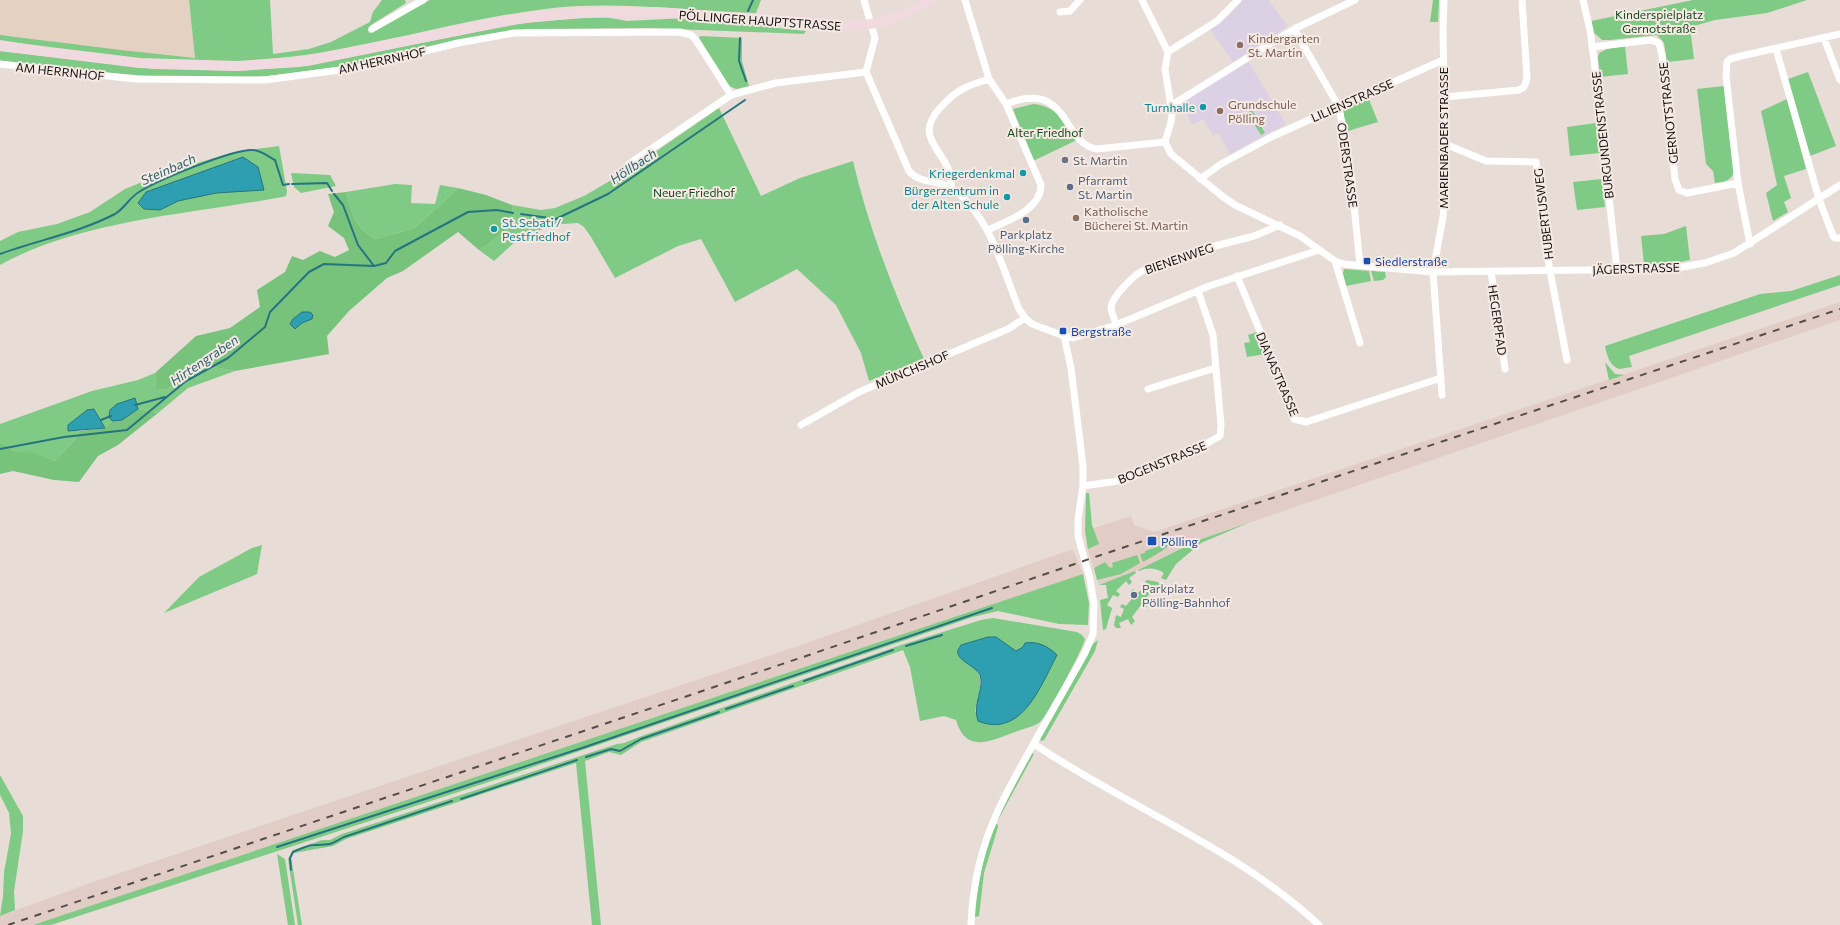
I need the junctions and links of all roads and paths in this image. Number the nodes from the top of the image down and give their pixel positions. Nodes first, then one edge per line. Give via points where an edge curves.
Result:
1 (423, 0) edge
2 (864, 0) edge
3 (931, 0) edge
4 (966, 0) edge
5 (1080, 0) edge
6 (1142, 0) edge
7 (1238, 0) edge
8 (1355, 0) edge
9 (1444, 0) edge
10 (1522, 0) edge
11 (1582, 0) edge
12 (1060, 12) dead end
13 (872, 24) junction
14 (1294, 29) junction
15 (372, 30) dead end
16 (1840, 34) edge
17 (1824, 38) junction
18 (0, 46) edge
19 (1592, 47) junction
20 (1776, 49) junction
21 (1168, 52) junction
22 (1444, 60) junction
23 (0, 64) edge
24 (866, 72) junction
25 (989, 79) junction
26 (1840, 80) edge
27 (731, 95) junction
28 (1445, 97) junction
29 (1006, 104) junction
30 (1172, 105) junction
31 (1339, 107) junction
32 (1165, 142) junction
33 (1445, 144) junction
34 (629, 164) dead end
35 (1200, 179) junction
36 (1738, 183) junction
37 (1840, 185) edge
38 (951, 188) junction
39 (1819, 199) junction
40 (1280, 225) junction
41 (988, 230) junction
42 (1840, 238) edge
43 (1750, 244) junction
44 (1319, 250) junction
45 (1335, 261) junction
46 (1360, 265) junction
47 (1617, 270) junction
48 (1491, 271) junction
49 (1550, 271) junction
50 (1433, 272) junction
51 (1237, 276) junction
52 (1198, 291) junction
53 (1025, 318) junction
54 (1116, 325) junction
55 (1064, 336) junction
56 (1360, 343) dead end
57 (1567, 360) dead end
58 (1215, 368) junction
59 (1505, 368) dead end
60 (1441, 378) junction
61 (1148, 389) dead end
62 (1442, 395) dead end
63 (801, 425) dead end
64 (1083, 486) junction
65 (1034, 744) junction
66 (971, 925) edge
67 (1319, 925) edge

1 - 15 street
2 - 13 street
3 - 13 street, PÖLLINGER HAUPTSTRASSE via 904,14
4 - 25 street
5 - 12 street via 1070,11
6 - 21 street
7 - 21 street via 1217,21
8 - 14 street
9 - 22 street, MARIENBADER STRASSE
10 - 28 street via 1527,79 1524,87 1518,90
11 - 19 street, BURGUNDENSTRASSE
13 - 18 street, PÖLLINGER HAUPTSTRASSE via 835,26 650,12 584,12 508,21 334,57 266,65 147,64
13 - 24 street via 876,41
14 - 30 street
14 - 31 street, ODERSTRASSE
16 - 17 street
17 - 20 street
17 - 26 street
19 - 36 street, GERNOTSTRASSE via 1650,40 1659,43 1675,179 1679,190 1687,193
19 - 47 street, BURGUNDENSTRASSE
20 - 36 street via 1730,59 1725,66
20 - 39 street
21 - 30 street via 1165,69
22 - 28 street, MARIENBADER STRASSE
22 - 31 street, LILIENSTRASSE
23 - 27 street, AM HERRNHOF via 135,79 265,80 355,68 458,43 514,33 680,32 691,35 696,40
24 - 27 street via 776,83
24 - 38 street via 909,171 918,178
25 - 29 street
25 - 38 street via 954,93 929,124 932,140 950,171
27 - 34 street
28 - 33 street, MARIENBADER STRASSE
29 - 32 street via 1033,99 1047,101 1059,110 1080,140 1090,148
29 - 41 street via 1041,187 1038,198 1030,207
30 - 32 street via 1172,122
31 - 35 street, LILIENSTRASSE via 1271,137 1221,164
31 - 46 street, ODERSTRASSE via 1351,175
32 - 35 street via 1171,154
33 - 49 street, HUBERTUSWEG via 1486,161 1536,162
33 - 50 street, MARIENBADER STRASSE via 1445,202
35 - 40 street via 1235,205
36 - 43 street
37 - 39 street, JÄGERSTRASSE
38 - 41 street via 964,199
39 - 42 street via 1833,236
39 - 43 street, JÄGERSTRASSE
40 - 44 street
40 - 54 street, BIENENWEG via 1254,236 1211,247 1142,271 1132,278 1112,304 1111,310
41 - 53 street via 1019,309
43 - 47 street, JÄGERSTRASSE via 1720,259 1705,263 1671,269
44 - 45 street
44 - 51 street
45 - 46 street
45 - 56 street
46 - 50 street
47 - 49 street, JÄGERSTRASSE
48 - 49 street, JÄGERSTRASSE
48 - 50 street, JÄGERSTRASSE
48 - 59 street, HEGERPFAD
49 - 57 street, HUBERTUSWEG
50 - 60 street, MARIENBADER STRASSE
51 - 52 street
51 - 60 street, DIANASTRASSE via 1292,408 1294,420 1306,422
52 - 54 street
52 - 58 street, BOGENSTRASSE via 1213,335
53 - 55 street via 1032,324
53 - 63 street, MÜNCHSHOF via 1008,329 859,392
54 - 55 street via 1081,336
55 - 64 street via 1078,413
58 - 61 street
58 - 64 street, BOGENSTRASSE via 1220,436 1125,480
60 - 62 street, MARIENBADER STRASSE
64 - 65 street via 1077,530 1094,599 1094,628 1091,642
65 - 66 street via 992,820 978,865
65 - 67 street via 1254,874 1298,904

